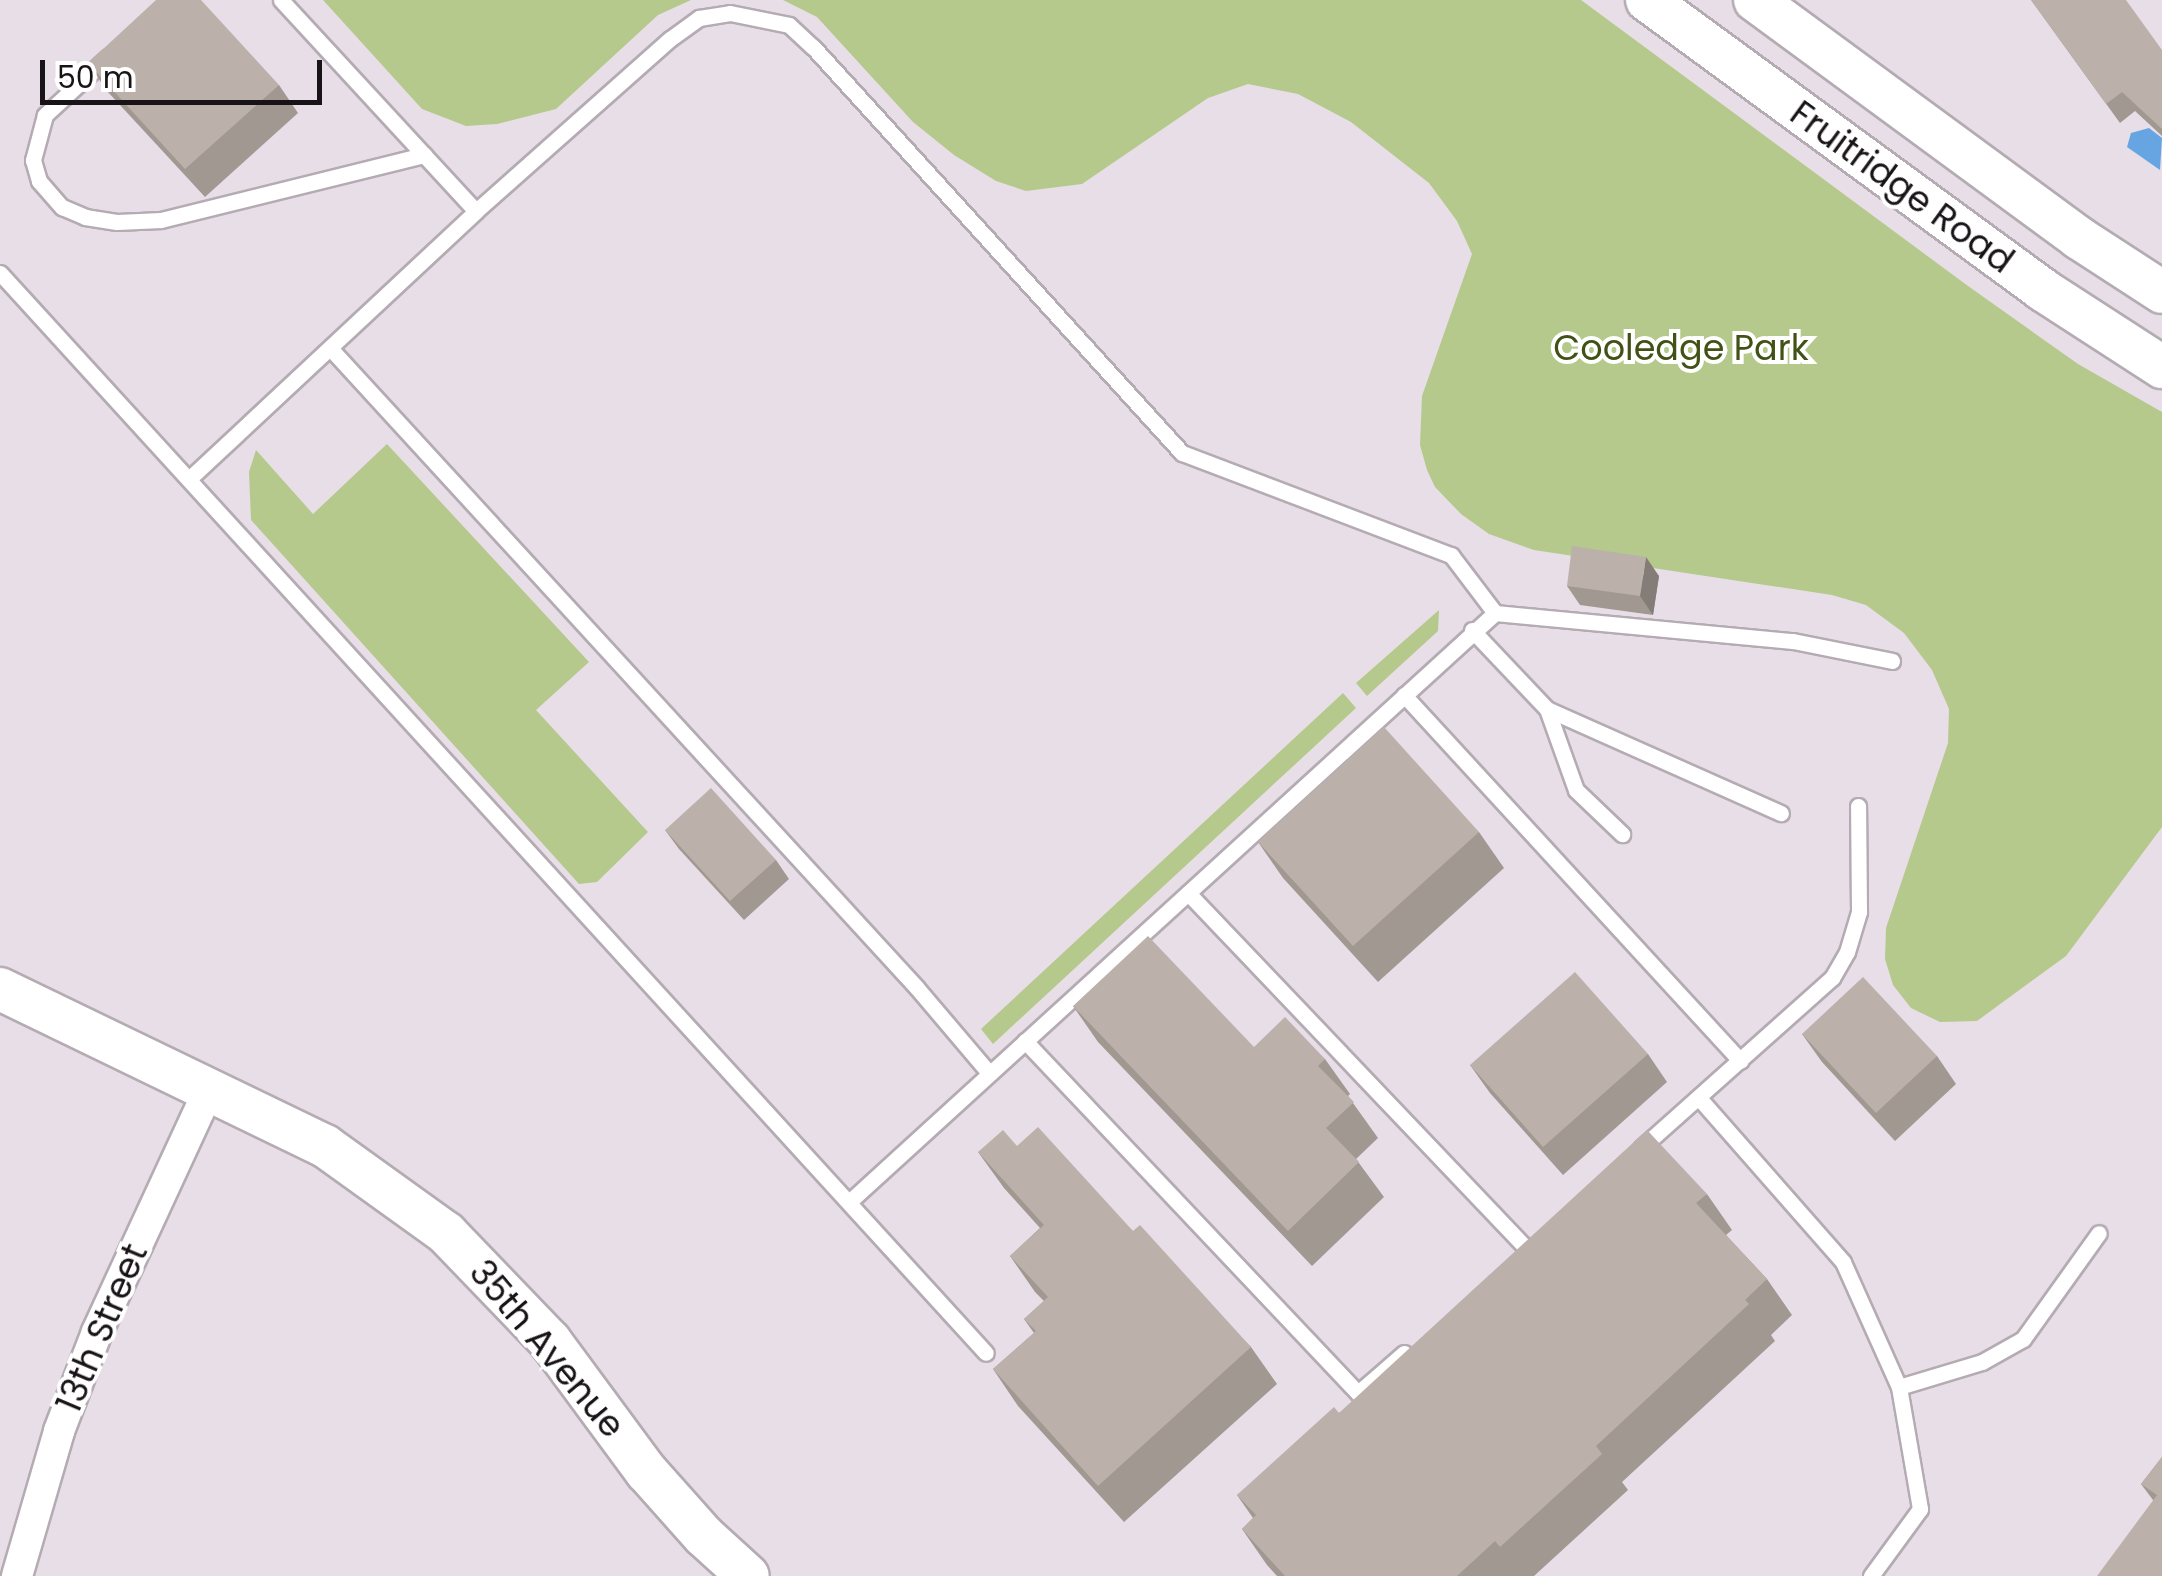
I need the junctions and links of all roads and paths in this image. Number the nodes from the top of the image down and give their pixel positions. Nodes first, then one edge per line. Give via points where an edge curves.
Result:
1 (280, 0) edge
2 (1646, 0) edge
3 (1754, 0) edge
4 (114, 51) edge
5 (424, 155) junction
6 (476, 211) junction
7 (0, 273) edge
8 (2162, 292) edge
9 (330, 348) junction
10 (2162, 367) edge
11 (190, 478) junction
12 (1495, 613) junction
13 (1472, 630) junction
14 (1892, 661) dead end
15 (1404, 695) junction
16 (1547, 709) junction
17 (1858, 806) dead end
18 (1781, 812) dead end
19 (1622, 834) dead end
20 (1188, 893) junction
21 (0, 988) edge
22 (1025, 1040) junction
23 (1740, 1061) junction
24 (989, 1073) junction
25 (210, 1088) junction
26 (1699, 1098) junction
27 (1626, 1160) edge
28 (849, 1202) junction
29 (2099, 1233) dead end
30 (1540, 1235) edge
31 (1526, 1248) junction
32 (1512, 1260) edge
33 (1414, 1344) edge
34 (986, 1354) dead end
35 (1899, 1386) junction
36 (18, 1576) edge
37 (748, 1576) edge
38 (1871, 1576) edge

1 - 5 lane
2 - 10 main road, Fruitridge Road via 2043,290
3 - 8 main road, Fruitridge Road
4 - 5 lane via 46,116 35,148 39,180 62,207 84,217 161,220
5 - 6 lane
6 - 9 lane
6 - 12 lane via 699,18 730,13 790,25 1182,453 1451,556
7 - 11 lane
9 - 11 lane
9 - 24 lane
11 - 28 lane
12 - 13 lane
12 - 14 lane via 1793,641
13 - 15 lane
13 - 16 lane
15 - 20 lane
15 - 23 lane
16 - 18 lane
16 - 19 lane via 1576,790
17 - 23 lane via 1859,912 1848,952 1810,1001
20 - 22 lane
20 - 31 lane
21 - 25 main road, 35th Avenue
22 - 24 lane
22 - 33 lane via 1358,1393
23 - 26 lane
24 - 28 lane
25 - 36 street, 13th Street via 90,1348
25 - 37 main road, 35th Avenue via 325,1146 446,1233 550,1341 646,1471
26 - 27 lane
26 - 35 lane via 1843,1262
28 - 34 lane
29 - 35 lane via 2023,1339 1982,1362
30 - 31 lane
31 - 32 lane
35 - 38 lane via 1920,1509

